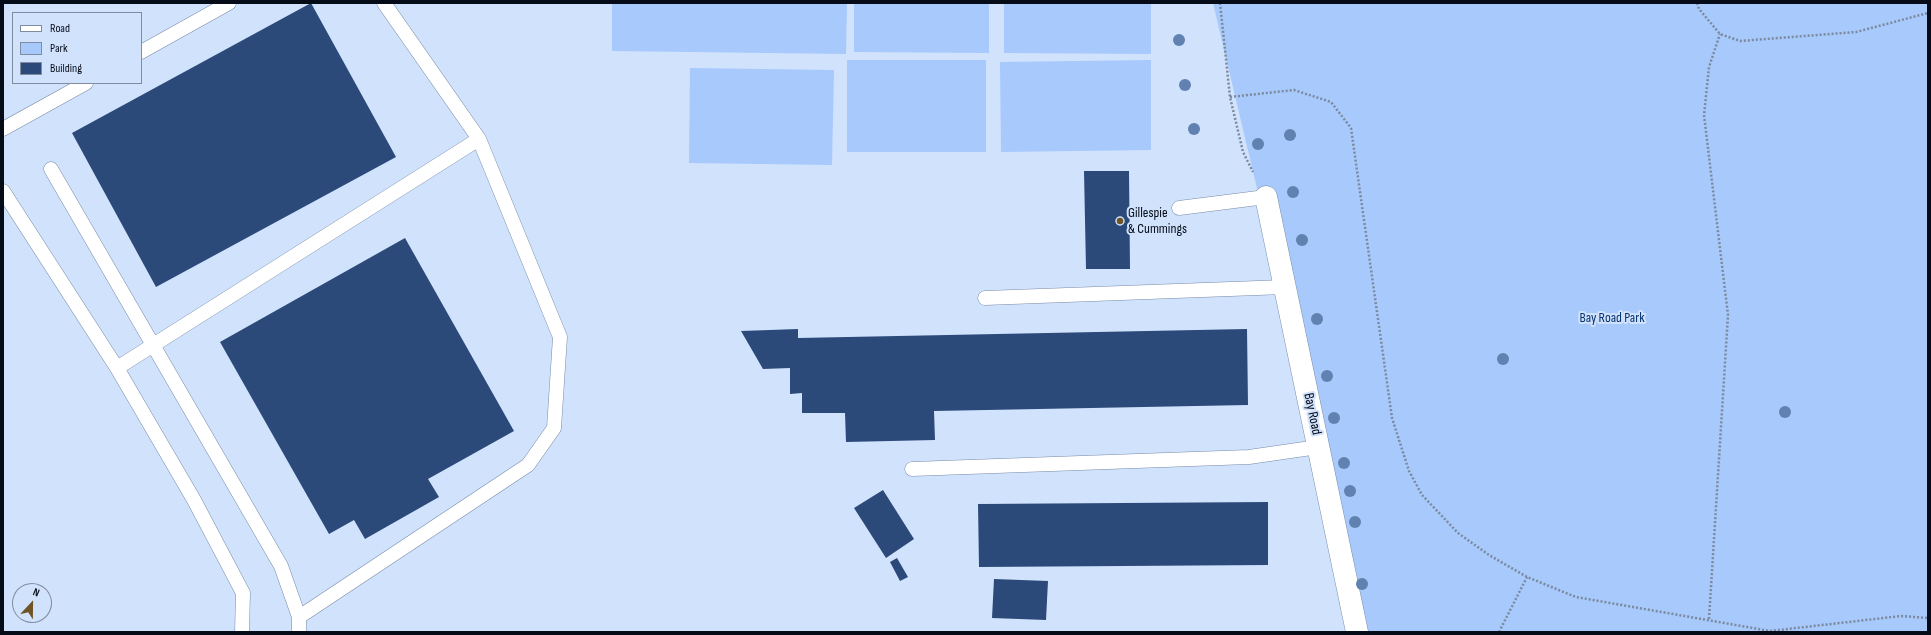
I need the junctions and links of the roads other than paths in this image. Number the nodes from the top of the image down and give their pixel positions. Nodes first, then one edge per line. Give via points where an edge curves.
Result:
1 (229, 3) edge
2 (384, 3) edge
3 (142, 51) edge
4 (84, 84) edge
5 (3, 129) edge
6 (479, 139) junction
7 (51, 169) dead end
8 (3, 191) edge
9 (1266, 197) joint
10 (1179, 208) dead end
11 (1285, 287) junction
12 (985, 298) dead end
13 (153, 345) junction
14 (117, 368) junction
15 (1318, 447) junction
16 (912, 469) dead end
17 (299, 617) junction
18 (242, 632) edge
19 (299, 632) edge
20 (1357, 632) edge

1 - 3 lane
2 - 6 lane
4 - 5 lane
6 - 13 lane
6 - 17 lane via 560,337 554,428 528,465
7 - 13 lane
8 - 14 lane
9 - 10 lane
9 - 11 street, Bay Road
11 - 12 lane
11 - 15 street, Bay Road
13 - 14 lane
13 - 17 lane via 281,566
14 - 18 lane via 194,500 243,593
15 - 16 lane via 1249,456
15 - 20 street, Bay Road
17 - 19 lane

